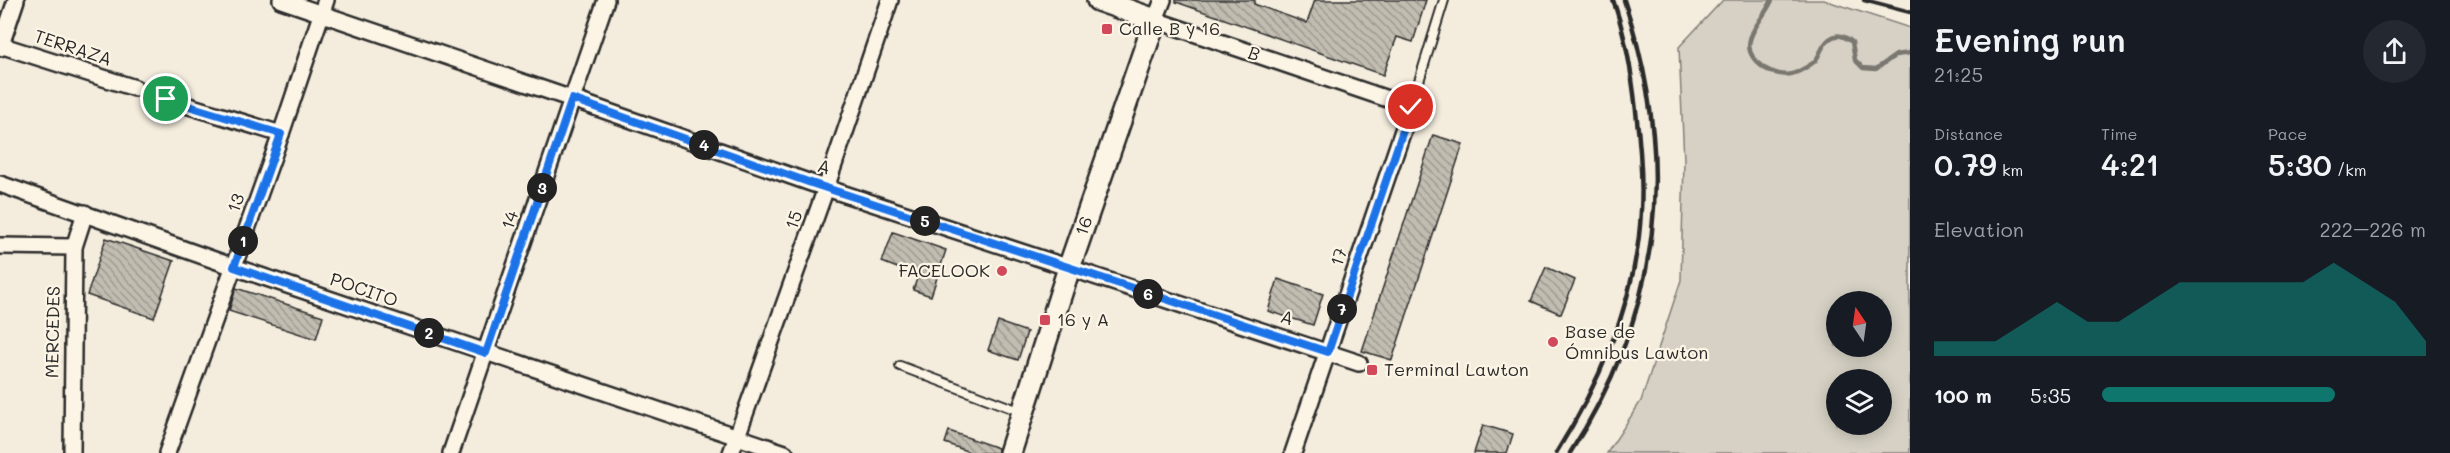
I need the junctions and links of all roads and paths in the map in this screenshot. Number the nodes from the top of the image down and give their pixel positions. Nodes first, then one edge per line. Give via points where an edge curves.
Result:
1 (16, 0) edge
2 (281, 0) edge
3 (606, 0) edge
4 (890, 0) edge
5 (1098, 0) edge
6 (1163, 0) edge
7 (1444, 0) edge
8 (324, 6) edge
9 (1155, 21) junction
10 (0, 46) edge
11 (135, 88) dead end
12 (166, 99) dead end
13 (572, 99) junction
14 (1411, 107) junction
15 (281, 134) junction
16 (0, 184) edge
17 (826, 188) junction
18 (85, 213) junction
19 (0, 246) edge
20 (74, 247) junction
21 (234, 267) junction
22 (1069, 268) junction
23 (1328, 352) junction
24 (486, 353) junction
25 (1359, 363) dead end
26 (900, 366) dead end
27 (1023, 413) junction
28 (736, 436) junction
29 (72, 453) edge
30 (167, 453) edge
31 (452, 453) edge
32 (730, 453) edge
33 (785, 453) edge
34 (1010, 453) edge
35 (1293, 453) edge

1 - 10 street
2 - 8 street, A
3 - 13 street, 14
4 - 17 street, 15
5 - 9 street, B
6 - 9 street, 16
7 - 14 lane
8 - 13 street, A
8 - 15 street, 13
9 - 14 street, B
9 - 22 street, 16
10 - 11 street, TERRAZA
12 - 15 street
13 - 17 street, A
13 - 24 street, 14
14 - 23 street, 17
15 - 21 street, 13
16 - 18 street, POCITO
17 - 22 street, A
17 - 28 street, 15
18 - 20 street, MERCEDES
18 - 21 street, POCITO
19 - 20 street
20 - 29 street, MERCEDES
21 - 24 street, POCITO
21 - 30 street, 13
22 - 23 street, A
22 - 27 street, 16
23 - 25 street, A
23 - 35 street, 17
24 - 28 street, POCITO
24 - 31 street, 14
26 - 27 lane
27 - 34 street, 16
28 - 32 street, 15
28 - 33 street, POCITO

